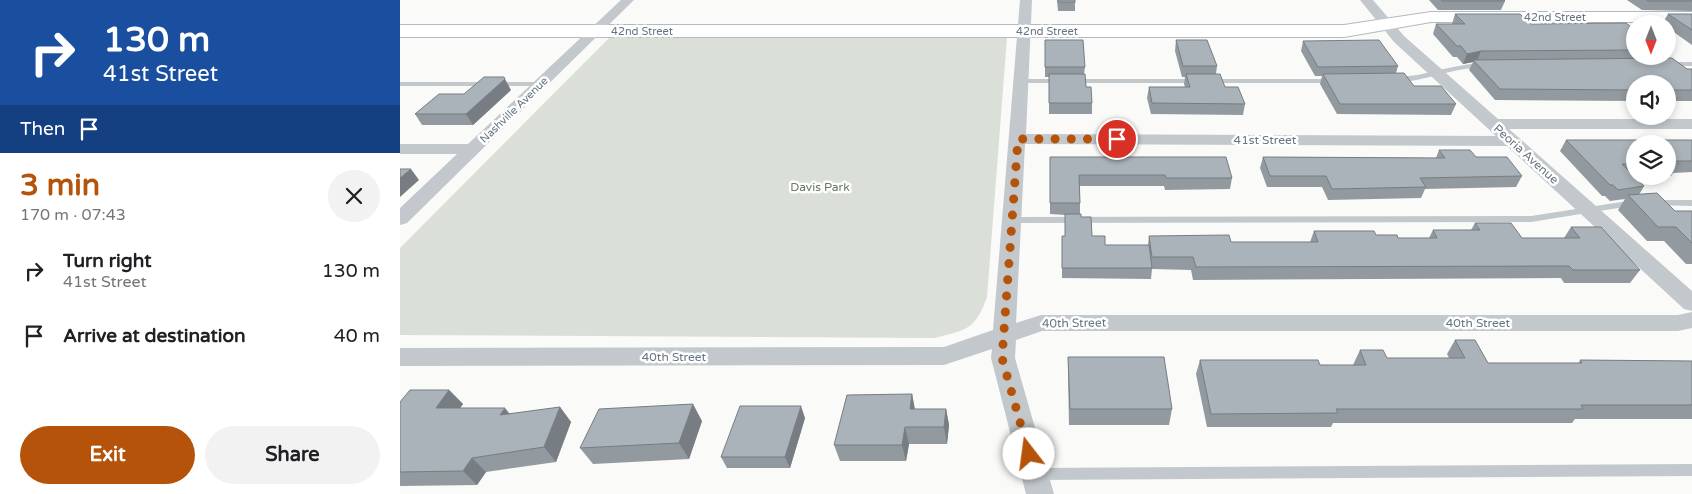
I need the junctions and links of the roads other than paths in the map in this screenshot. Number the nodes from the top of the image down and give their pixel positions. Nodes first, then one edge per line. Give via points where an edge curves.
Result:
1 (628, 0) edge
2 (1026, 0) edge
3 (1366, 0) edge
4 (1692, 17) edge
5 (1385, 24) junction
6 (400, 31) edge
7 (596, 31) junction
8 (1025, 31) junction
9 (1497, 64) edge
10 (1676, 64) edge
11 (1692, 64) edge
12 (1437, 73) junction
13 (1338, 80) edge
14 (1387, 80) edge
15 (1022, 81) junction
16 (400, 84) edge
17 (540, 84) junction
18 (1493, 124) junction
19 (1692, 124) edge
20 (1018, 139) junction
21 (1512, 141) junction
22 (400, 149) edge
23 (473, 149) junction
24 (1692, 202) edge
25 (1589, 209) junction
26 (400, 219) edge
27 (1012, 220) junction
28 (1692, 303) edge
29 (1692, 320) edge
30 (1004, 334) junction
31 (400, 357) edge
32 (1692, 470) edge
33 (1034, 474) junction
34 (1040, 494) edge

1 - 7 street, Nashville Avenue
2 - 8 street
3 - 5 street, Peoria Avenue
4 - 5 street, 42nd Street via 1431,17
5 - 8 street, 42nd Street via 1344,31
5 - 12 street, Peoria Avenue
6 - 7 street, 42nd Street
7 - 8 street, 42nd Street
7 - 17 street, Nashville Avenue
8 - 15 street
9 - 12 lane via 1459,66
10 - 11 lane
12 - 14 lane via 1414,79
12 - 18 street, Peoria Avenue
13 - 15 lane
15 - 20 street
16 - 17 lane
17 - 23 street, Nashville Avenue
18 - 19 street
18 - 21 street, Peoria Avenue
20 - 21 street, 41st Street
20 - 27 street
21 - 25 street, Peoria Avenue
22 - 23 street
23 - 26 street, Nashville Avenue
24 - 25 lane via 1631,202
25 - 27 lane via 1531,219
25 - 28 street, Peoria Avenue
27 - 30 street
29 - 30 street, 40th Street via 1678,323 1041,322
30 - 31 street, 40th Street via 944,356
30 - 33 street via 1002,358
32 - 33 lane
33 - 34 street

